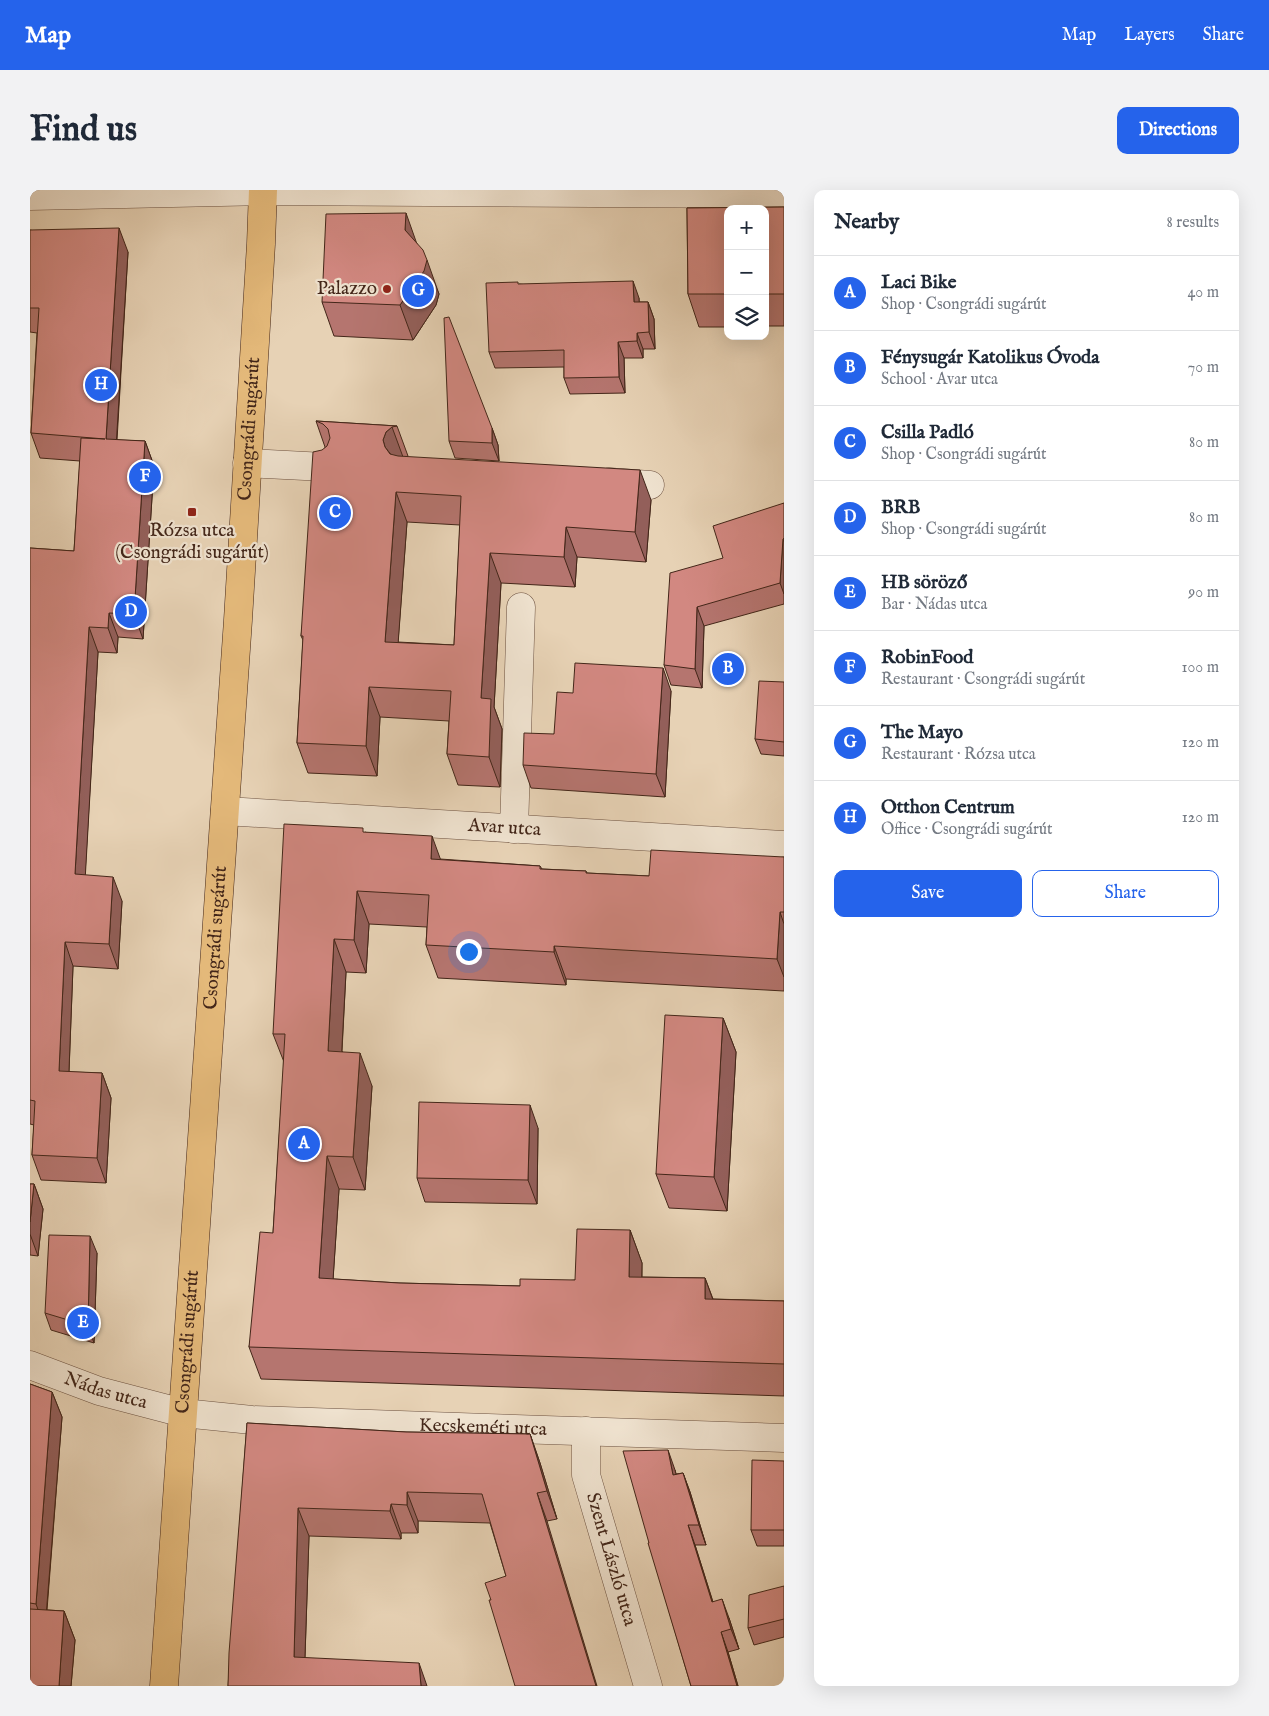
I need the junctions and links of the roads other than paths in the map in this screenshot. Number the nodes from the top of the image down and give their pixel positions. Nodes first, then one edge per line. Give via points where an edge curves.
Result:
1 (263, 191) edge
2 (614, 192) edge
3 (784, 194) edge
4 (30, 196) edge
5 (247, 463) junction
6 (325, 467) edge
7 (580, 480) edge
8 (650, 485) dead end
9 (521, 607) dead end
10 (225, 811) junction
11 (514, 829) junction
12 (784, 845) edge
13 (30, 1365) edge
14 (183, 1413) junction
15 (586, 1431) junction
16 (784, 1438) edge
17 (164, 1686) edge
18 (648, 1686) edge

1 - 2 street
1 - 4 street
1 - 5 main road, Csongrádi sugárút
2 - 3 street
5 - 6 street
5 - 10 main road, Csongrádi sugárút
7 - 8 street
9 - 11 street
10 - 11 street, Avar utca
10 - 14 main road, Csongrádi sugárút
11 - 12 street, Avar utca
13 - 14 street, Nádas utca via 99,1392
14 - 15 street, Kecskeméti utca via 252,1420
14 - 17 main road, Csongrádi sugárút
15 - 16 street, Kecskeméti utca
15 - 18 street, Szent László utca via 586,1475

